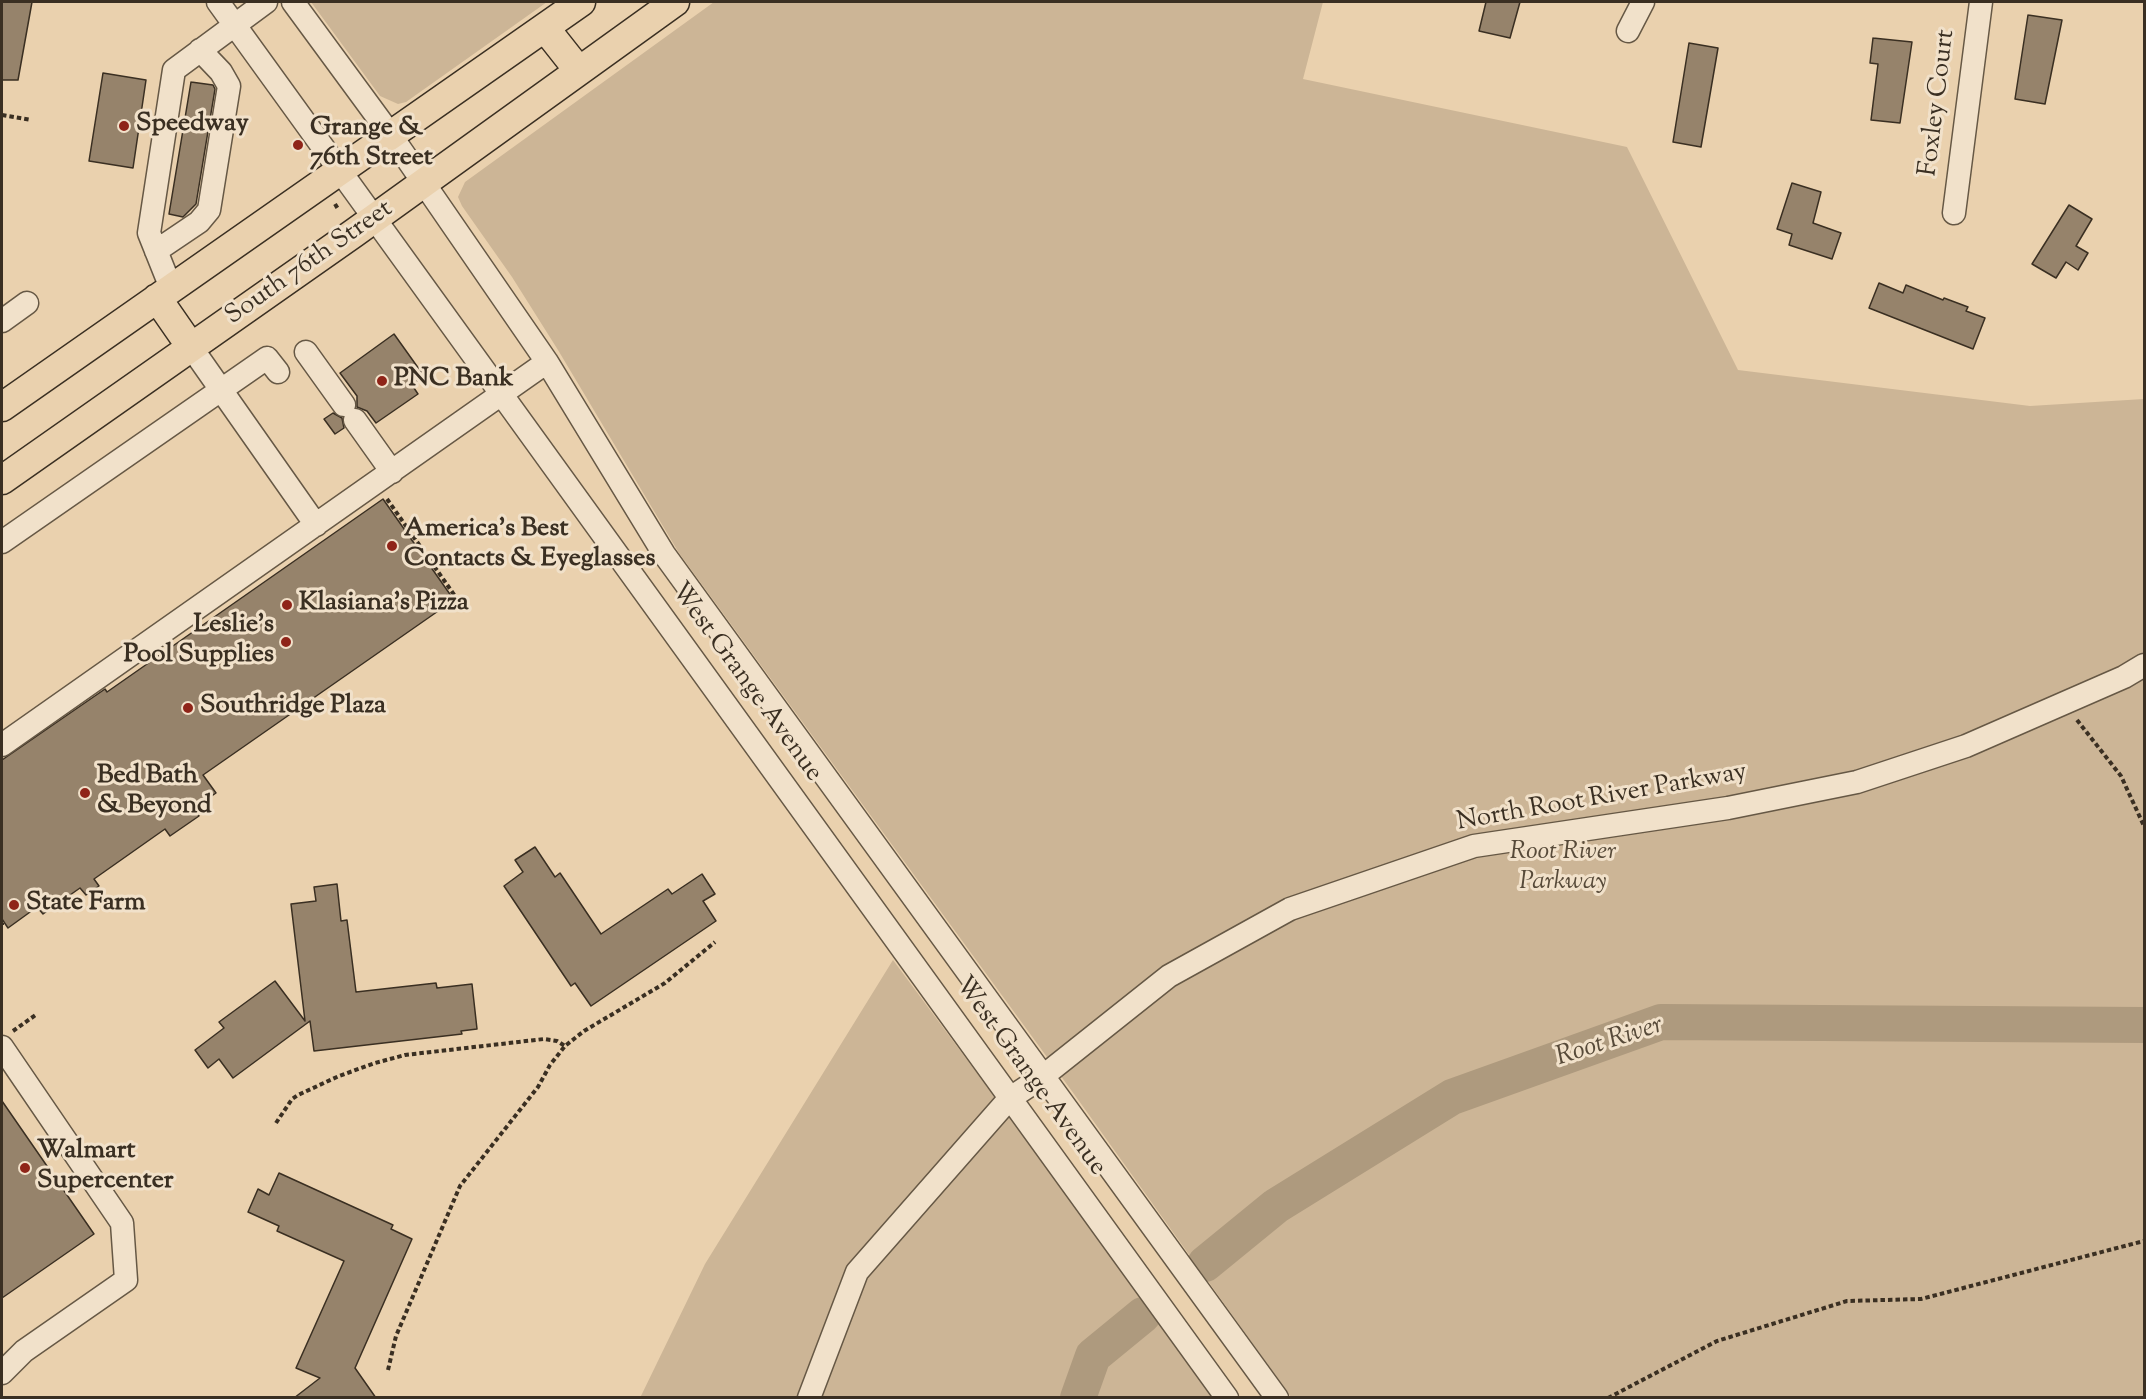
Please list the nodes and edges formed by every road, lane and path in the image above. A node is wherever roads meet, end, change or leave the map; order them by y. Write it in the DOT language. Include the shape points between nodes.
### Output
graph roads {
  1 [pos="218,2"];
  2 [pos="266,2"];
  3 [pos="293,2"];
  4 [pos="581,2"];
  5 [pos="675,2"];
  6 [pos="1642,2"];
  7 [pos="1981,2"];
  8 [pos="235,24"];
  9 [pos="545,28"];
  10 [pos="1628,31"];
  11 [pos="200,51"];
  12 [pos="579,72"];
  13 [pos="2,115"];
  14 [pos="31,120"];
  15 [pos="390,134"];
  16 [pos="340,170"];
  17 [pos="423,184"];
  18 [pos="335,204"];
  19 [pos="338,209"];
  20 [pos="1954,213"];
  21 [pos="374,219"];
  22 [pos="156,250"];
  23 [pos="164,293"];
  24 [pos="27,303"];
  25 [pos="2,321"];
  26 [pos="191,347"];
  27 [pos="306,352"];
  28 [pos="547,362"];
  29 [pos="278,372"];
  30 [pos="221,389"];
  31 [pos="502,395"];
  32 [pos="2,407"];
  33 [pos="392,472"];
  34 [pos="2,480"];
  35 [pos="384,495"];
  36 [pos="316,525"];
  37 [pos="2,542"];
  38 [pos="455,596"];
  39 [pos="2145,665"];
  40 [pos="2062,704"];
  41 [pos="2,745"];
  42 [pos="2145,826"];
  43 [pos="715,942"];
  44 [pos="37,1014"];
  45 [pos="4,1041"];
  46 [pos="565,1046"];
  47 [pos="1042,1077"];
  48 [pos="1010,1099"];
  49 [pos="276,1123"];
  50 [pos="2145,1241"];
  51 [pos="1192,1284"];
  52 [pos="1161,1306"];
  53 [pos="388,1370"];
  54 [pos="2,1373"];
  55 [pos="809,1398"];
  56 [pos="1227,1398"];
  57 [pos="1277,1398"];
  58 [pos="1608,1398"];
  1 -- 8 [label="street, West Grange Avenue"];
  2 -- 8 [label="street"];
  3 -- 15 [label="street, West Grange Avenue"];
  4 -- 9 [label="main road"];
  5 -- 12 [label="main road, South 76th Street"];
  6 -- 10 [label="street"];
  7 -- 20 [label="street, Foxley Court"];
  8 -- 11 [label="street"];
  8 -- 16 [label="street, West Grange Avenue"];
  9 -- 12 [label="main road"];
  9 -- 15 [label="main road"];
  11 -- 22 [label="street" via="174,70 149,233"];
  11 -- 22 [label="street" via="229,86 209,210 199,222"];
  12 -- 17 [label="main road, South 76th Street"];
  13 -- 14 [label="path"];
  15 -- 16 [label="main road"];
  15 -- 17 [label="street, West Grange Avenue"];
  16 -- 21 [label="street, West Grange Avenue"];
  16 -- 23 [label="main road"];
  17 -- 21 [label="main road, South 76th Street"];
  17 -- 28 [label="street, West Grange Avenue"];
  18 -- 19 [label="path"];
  21 -- 26 [label="main road, South 76th Street"];
  21 -- 31 [label="street, West Grange Avenue"];
  22 -- 23 [label="street"];
  23 -- 26 [label="main road"];
  23 -- 32 [label="main road"];
  24 -- 25 [label="street"];
  26 -- 30 [label="street"];
  26 -- 34 [label="main road, South 76th Street"];
  27 -- 33 [label="street"];
  28 -- 31 [label="street"];
  28 -- 47 [label="street, West Grange Avenue" via="664,554"];
  29 -- 30 [label="street" via="267,358"];
  30 -- 36 [label="street"];
  30 -- 37 [label="street"];
  31 -- 33 [label="street"];
  31 -- 48 [label="street, West Grange Avenue"];
  33 -- 36 [label="street"];
  35 -- 38 [label="path"];
  36 -- 41 [label="street"];
  39 -- 40 [label="street, North Root River Parkway"];
  40 -- 42 [label="path" via="2121,776"];
  40 -- 47 [label="street, North Root River Parkway" via="1966,746 1857,782 1728,808 1474,846 1290,909 1169,976"];
  43 -- 46 [label="path" via="665,983 594,1024"];
  44 -- 45 [label="path"];
  45 -- 54 [label="street" via="122,1223 126,1280 24,1352"];
  46 -- 49 [label="path" via="544,1039 405,1055 339,1076 298,1095"];
  46 -- 53 [label="path" via="460,1186 396,1336"];
  47 -- 48 [label="street, North Root River Parkway"];
  47 -- 51 [label="street, West Grange Avenue"];
  48 -- 52 [label="street, West Grange Avenue"];
  48 -- 55 [label="street, North Root River Parkway" via="857,1272"];
  50 -- 58 [label="path" via="1921,1299 1847,1301 1717,1341"];
  51 -- 52 [label="street"];
  51 -- 57 [label="street, West Grange Avenue"];
  52 -- 56 [label="street, West Grange Avenue"];
}
